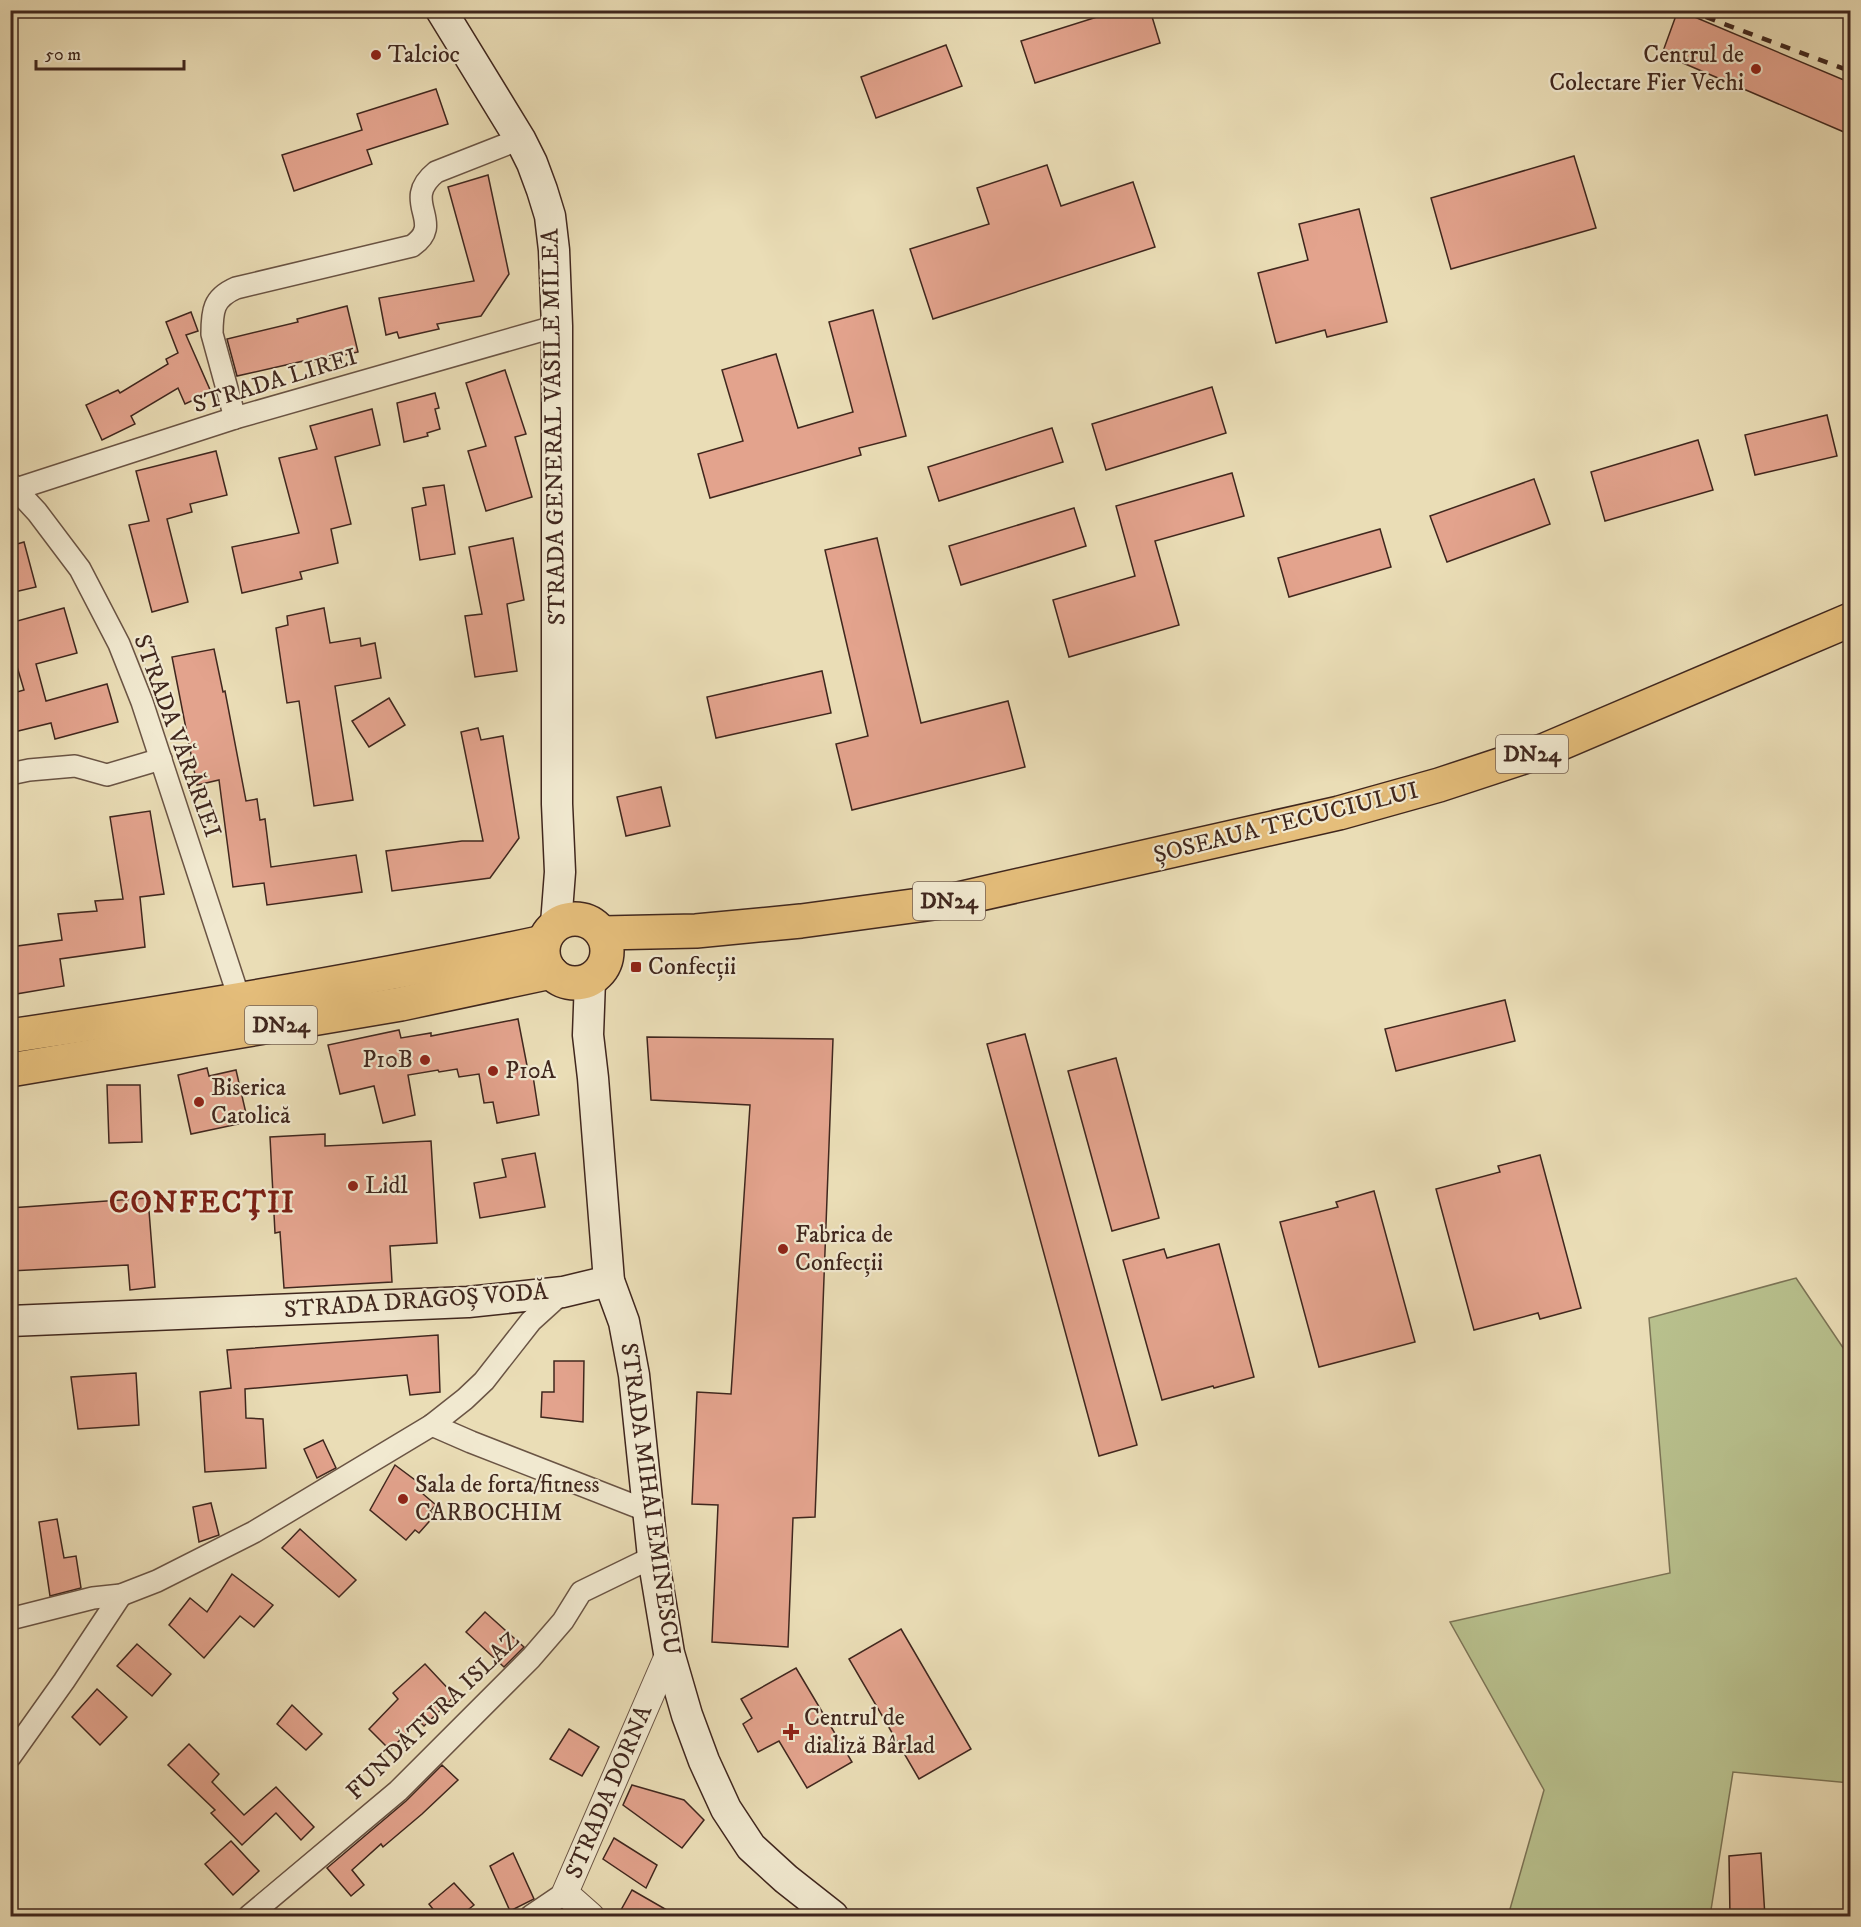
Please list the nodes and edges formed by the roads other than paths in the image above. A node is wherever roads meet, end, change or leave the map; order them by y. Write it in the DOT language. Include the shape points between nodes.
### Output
graph roads {
  1 [pos="441,10"];
  2 [pos="520,139"];
  3 [pos="557,326"];
  4 [pos="235,418"];
  5 [pos="12,488"];
  6 [pos="1851,620"];
  7 [pos="161,759"];
  8 [pos="10,774"];
  9 [pos="575,951"];
  10 [pos="244,1015"];
  11 [pos="10,1036"];
  12 [pos="10,1070"];
  13 [pos="609,1281"];
  14 [pos="562,1292"];
  15 [pos="10,1321"];
  16 [pos="432,1425"];
  17 [pos="648,1511"];
  18 [pos="653,1557"];
  19 [pos="121,1595"];
  20 [pos="10,1619"];
  21 [pos="669,1653"];
  22 [pos="10,1756"];
  23 [pos="565,1893"];
  24 [pos="249,1917"];
  25 [pos="531,1917"];
  26 [pos="591,1917"];
  27 [pos="833,1917"];
  1 -- 2 [label="main road, STRADA GENERAL VASILE MILEA"];
  2 -- 3 [label="main road, STRADA GENERAL VASILE MILEA" via="550,216"];
  2 -- 4 [label="street" via="436,172 427,180 421,190 426,231 412,246 224,293 215,305 212,334"];
  3 -- 4 [label="street, STRADA LIREI"];
  3 -- 9 [label="main road, STRADA GENERAL VASILE MILEA" via="557,804 560,872"];
  4 -- 5 [label="street, STRADA LIREI"];
  5 -- 7 [label="street, STRADA VĂRĂRIEI" via="62,544 95,595 123,654"];
  6 -- 9 [label="main road, ȘOSEAUA TECUCIULUI / DN24" via="1545,750 1339,813 949,902 696,932"];
  7 -- 8 [label="street" via="107,775 75,766"];
  7 -- 10 [label="street, STRADA VĂRĂRIEI"];
  9 -- 10 [label="main road, DN24" via="456,961"];
  9 -- 13 [label="main road" via="593,1078"];
  10 -- 11 [label="main road, DN24"];
  10 -- 12 [label="main road, DN24"];
  13 -- 14 [label="main road, STRADA DRAGOȘ VODĂ"];
  13 -- 17 [label="main road, STRADA MIHAI EMINESCU" via="624,1322 634,1374"];
  14 -- 15 [label="main road, STRADA DRAGOȘ VODĂ" via="468,1302"];
  14 -- 16 [label="street" via="531,1321 484,1381"];
  16 -- 17 [label="street"];
  16 -- 19 [label="street" via="254,1532"];
  17 -- 18 [label="main road, STRADA MIHAI EMINESCU"];
  18 -- 21 [label="main road, STRADA MIHAI EMINESCU"];
  18 -- 24 [label="street, FUNDĂTURA ISLAZ" via="581,1592 531,1658 398,1791"];
  19 -- 20 [label="street"];
  19 -- 22 [label="street"];
  21 -- 23 [label="street, STRADA DORNA"];
  21 -- 27 [label="main road, STRADA MIHAI EMINESCU" via="687,1715 726,1809 751,1847"];
  23 -- 25 [label="street, STRADA DORNA"];
  23 -- 26 [label="street"];
}
